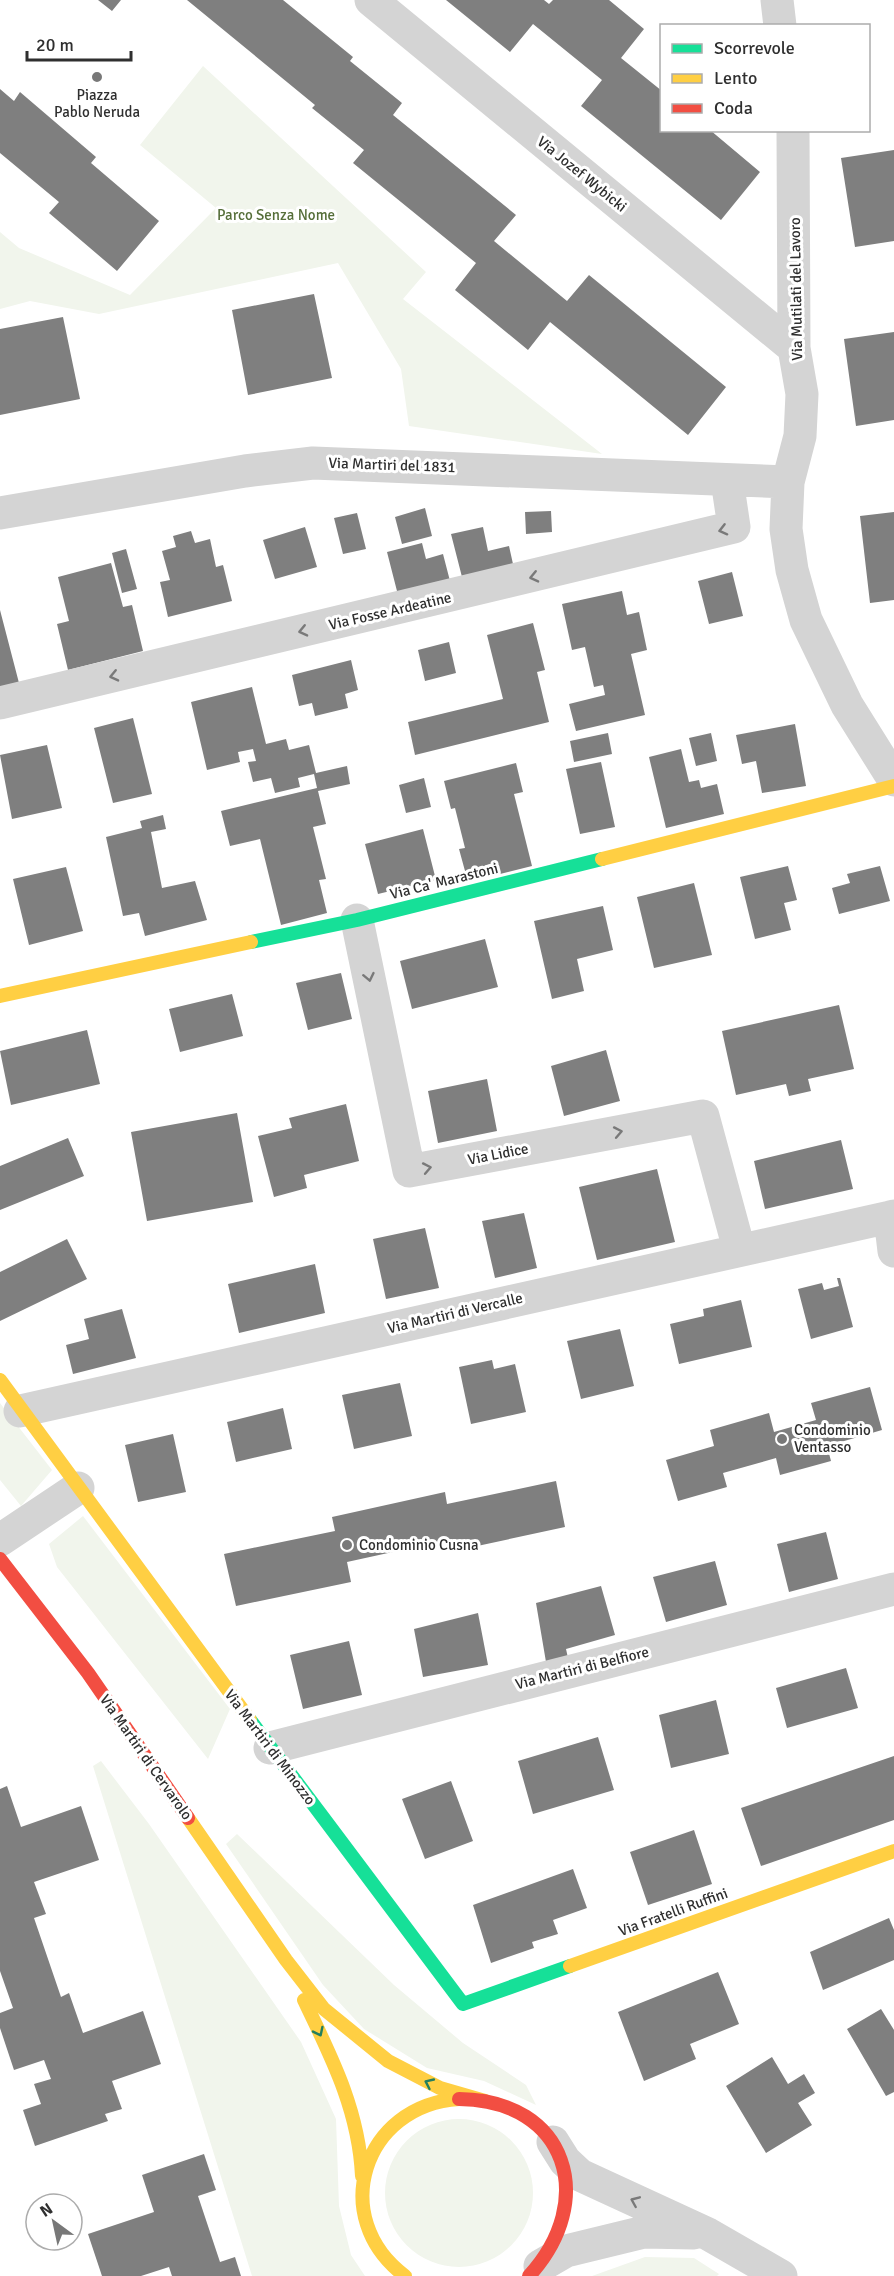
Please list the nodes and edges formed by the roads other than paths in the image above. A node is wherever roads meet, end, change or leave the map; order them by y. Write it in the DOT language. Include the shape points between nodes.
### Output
graph roads {
  1 [pos="371,0"];
  2 [pos="777,0"];
  3 [pos="780,24"];
  4 [pos="793,132"];
  5 [pos="794,348"];
  6 [pos="727,480"];
  7 [pos="788,482"];
  8 [pos="0,513"];
  9 [pos="0,703"];
  10 [pos="894,780"];
  11 [pos="894,786"];
  12 [pos="357,920"];
  13 [pos="0,996"];
  14 [pos="892,1216"];
  15 [pos="739,1249"];
  16 [pos="894,1251"];
  17 [pos="0,1380"];
  18 [pos="20,1410"];
  19 [pos="78,1488"];
  20 [pos="0,1540"];
  21 [pos="0,1559"];
  22 [pos="894,1589"];
  23 [pos="270,1748"];
  24 [pos="894,1851"];
  25 [pos="286,1960"];
  26 [pos="463,2004"];
  27 [pos="485,2101"];
  28 [pos="550,2138"];
  29 [pos="362,2186"];
  30 [pos="708,2234"];
  31 [pos="535,2271"];
  32 [pos="399,2274"];
  33 [pos="781,2276"];
  1 -- 5 [label="street, Via Jozef Wybicki"];
  2 -- 3 [label="street"];
  4 -- 5 [label="street, Via Mutilati del Lavoro"];
  5 -- 7 [label="street, Via Mutilati del Lavoro" via="802,394 800,436"];
  6 -- 7 [label="street, Via Martiri del 1831"];
  6 -- 8 [label="street, Via Martiri del 1831" via="313,463"];
  6 -- 9 [label="street, Via Fosse Ardeatine, one-way" via="734,527"];
  7 -- 10 [label="street, Via Mutilati del Lavoro" via="786,529 806,620 847,705"];
  11 -- 12 [label="street, Via Ca' Marastoni"];
  12 -- 13 [label="street, Via Ca' Marastoni"];
  12 -- 15 [label="street, Via Lidice, one-way" via="409,1171 703,1116"];
  14 -- 15 [label="street, Via Martiri di Vercalle"];
  14 -- 16 [label="street"];
  15 -- 18 [label="street, Via Martiri di Vercalle"];
  17 -- 18 [label="street, Via Martiri di Minozzo"];
  18 -- 19 [label="street, Via Martiri di Minozzo"];
  19 -- 20 [label="street"];
  19 -- 23 [label="street, Via Martiri di Minozzo"];
  21 -- 25 [label="street, Via Martiri di Cervarolo" via="88,1673"];
  22 -- 23 [label="street, Via Martiri di Belfiore"];
  23 -- 26 [label="street, Via Martiri di Minozzo"];
  24 -- 26 [label="street, Via Fratelli Ruffini"];
  27 -- 25 [label="street, Via Martiri di Cervarolo, one-way" via="440,2088 388,2061 324,2009"];
  25 -- 29 [label="street, Via Martiri di Cervarolo, one-way" via="347,2088 362,2151"];
  27 -- 28 [label="street, Via Martiri di Cervarolo" via="526,2118"];
  27 -- 29 [label="street, Via Martiri di Cervarolo" via="447,2098 412,2110 378,2142"];
  30 -- 28 [label="street, Via Martiri di Cervarolo, one-way" via="580,2175"];
  28 -- 31 [label="street, Via Martiri di Cervarolo" via="561,2158 568,2195 560,2232"];
  29 -- 32 [label="street, Via Martiri di Cervarolo" via="362,2209 368,2231 379,2252"];
  30 -- 31 [label="street, Via Martiri di Cervarolo" via="644,2232 566,2252"];
  30 -- 33 [label="street, Via Martiri di Cervarolo"];
}
